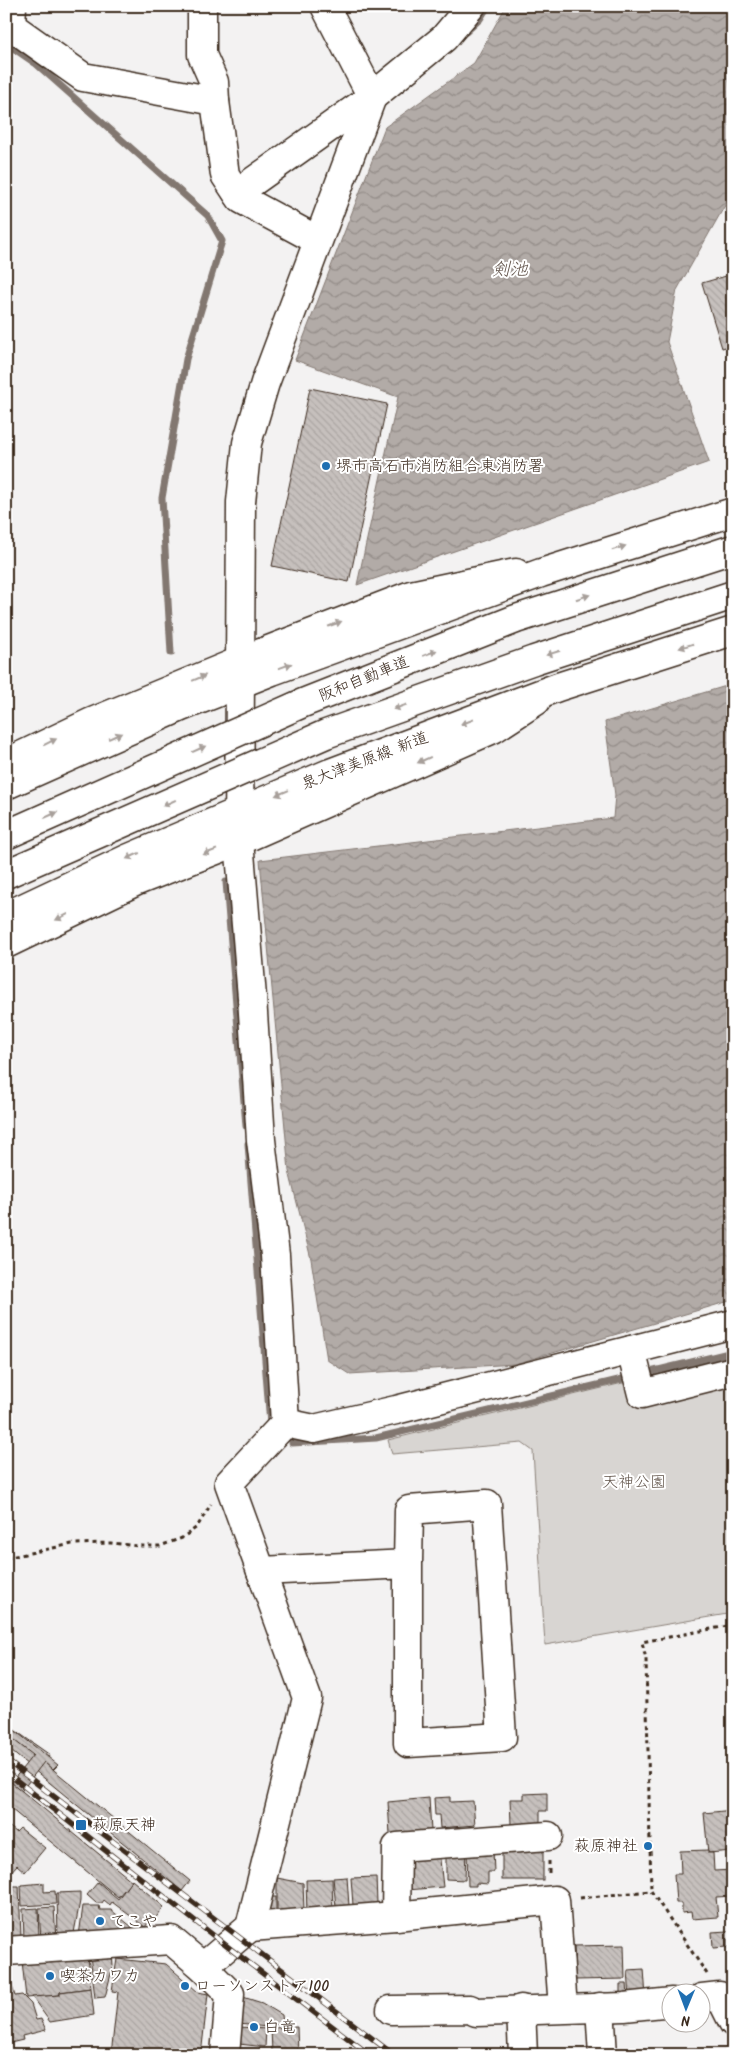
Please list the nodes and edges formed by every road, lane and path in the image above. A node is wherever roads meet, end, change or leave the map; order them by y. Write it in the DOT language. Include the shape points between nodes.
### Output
graph roads {
  1 [pos="12,6"];
  2 [pos="202,6"];
  3 [pos="324,6"];
  4 [pos="471,6"];
  5 [pos="372,97"];
  6 [pos="215,102"];
  7 [pos="237,193"];
  8 [pos="317,240"];
  9 [pos="733,512"];
  10 [pos="733,549"];
  11 [pos="733,595"];
  12 [pos="733,631"];
  13 [pos="240,672"];
  14 [pos="558,687"];
  15 [pos="6,763"];
  16 [pos="6,785"];
  17 [pos="240,810"];
  18 [pos="6,835"];
  19 [pos="239,841"];
  20 [pos="6,874"];
  21 [pos="6,916"];
  22 [pos="6,944"];
  23 [pos="733,1324"];
  24 [pos="631,1350"];
  25 [pos="733,1371"];
  26 [pos="285,1423"];
  27 [pos="229,1483"];
  28 [pos="6,1558"];
  29 [pos="408,1564"];
  30 [pos="261,1571"];
  31 [pos="733,1625"];
  32 [pos="548,1836"];
  33 [pos="652,1891"];
  34 [pos="552,1900"];
  35 [pos="396,1916"];
  36 [pos="250,1927"];
  37 [pos="6,1951"];
  38 [pos="203,1967"];
  39 [pos="704,1984"];
  40 [pos="712,1998"];
  41 [pos="662,2003"];
  42 [pos="600,2007"];
  43 [pos="563,2008"];
  44 [pos="521,2009"];
  45 [pos="391,2010"];
  46 [pos="733,2022"];
  47 [pos="225,2055"];
  48 [pos="523,2055"];
  49 [pos="603,2055"];
  1 -- 6 [label="main road" via="11,26 84,77"];
  2 -- 6 [label="main road" via="202,55 214,82"];
  3 -- 5 [label="main road"];
  4 -- 5 [label="main road" via="444,38"];
  5 -- 7 [label="main road"];
  5 -- 8 [label="main road"];
  6 -- 7 [label="main road" via="225,176"];
  7 -- 8 [label="main road" via="241,199"];
  8 -- 13 [label="main road" via="265,383 247,443 241,502"];
  13 -- 9 [label="main road, one-way"];
  18 -- 10 [label="main road, 阪和自動車道, one-way, bridge" via="303,703 516,618"];
  11 -- 20 [label="main road, one-way, bridge" via="534,660 326,734"];
  12 -- 14 [label="main road, 泉大津美原線 新道, one-way"];
  15 -- 13 [label="main road, one-way" via="92,722"];
  16 -- 13 [label="main road, one-way" via="181,707"];
  13 -- 17 [label="main road"];
  14 -- 17 [label="main road, 泉大津美原線 新道, one-way"];
  14 -- 19 [label="main road, one-way" via="493,729"];
  17 -- 19 [label="main road"];
  17 -- 21 [label="main road, 泉大津美原線 新道, one-way"];
  19 -- 22 [label="main road, one-way" via="137,881"];
  19 -- 26 [label="main road" via="260,1140 275,1255"];
  23 -- 24 [label="main road"];
  24 -- 25 [label="main road" via="642,1394"];
  24 -- 26 [label="main road" via="314,1429"];
  26 -- 27 [label="main road"];
  27 -- 28 [label="path" via="212,1502 197,1527 182,1538 160,1546 111,1542 72,1544"];
  27 -- 30 [label="main road"];
  29 -- 29 [label="main road" via="409,1510 487,1504 502,1737 408,1742"];
  29 -- 30 [label="main road"];
  30 -- 36 [label="main road" via="307,1698"];
  31 -- 33 [label="path" via="642,1642 646,1659"];
  32 -- 34 [label="path"];
  32 -- 35 [label="main road" via="397,1847"];
  33 -- 34 [label="path"];
  33 -- 39 [label="path"];
  34 -- 35 [label="main road"];
  34 -- 43 [label="main road"];
  35 -- 36 [label="main road"];
  36 -- 38 [label="main road"];
  37 -- 38 [label="main road" via="171,1940"];
  38 -- 47 [label="main road" via="230,1994"];
  40 -- 46 [label="main road"];
  41 -- 42 [label="main road"];
  42 -- 43 [label="main road"];
  42 -- 49 [label="main road"];
  43 -- 44 [label="main road"];
  44 -- 45 [label="main road" via="476,2012 470,2009"];
  44 -- 48 [label="main road"];
}
